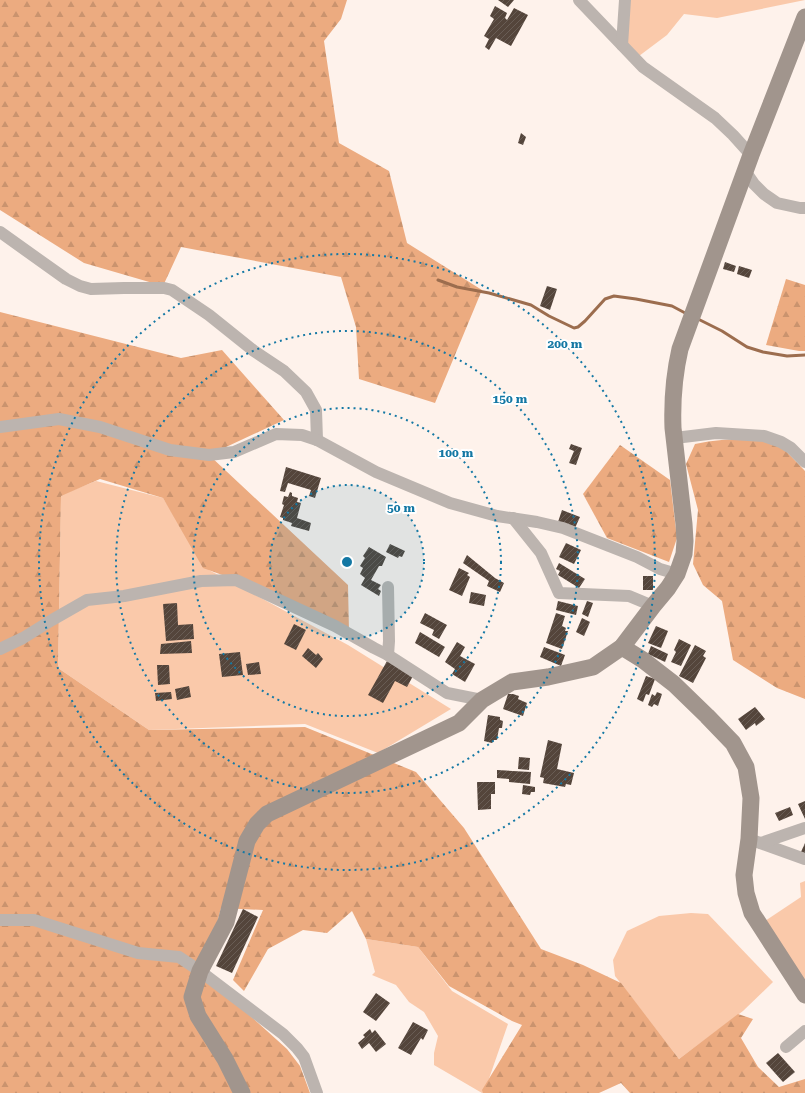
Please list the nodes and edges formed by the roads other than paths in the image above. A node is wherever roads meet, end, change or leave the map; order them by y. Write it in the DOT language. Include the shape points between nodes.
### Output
graph roads {
  1 [pos="579,0"];
  2 [pos="625,0"];
  3 [pos="805,17"];
  4 [pos="622,45"];
  5 [pos="751,155"];
  6 [pos="745,172"];
  7 [pos="805,208"];
  8 [pos="0,232"];
  9 [pos="0,427"];
  10 [pos="675,438"];
  11 [pos="317,440"];
  12 [pos="805,462"];
  13 [pos="514,518"];
  14 [pos="677,574"];
  15 [pos="388,587"];
  16 [pos="653,606"];
  17 [pos="622,647"];
  18 [pos="0,649"];
  19 [pos="388,655"];
  20 [pos="482,700"];
  21 [pos="805,828"];
  22 [pos="755,841"];
  23 [pos="805,859"];
  24 [pos="0,920"];
  25 [pos="200,971"];
  26 [pos="805,996"];
  27 [pos="805,1031"];
  28 [pos="786,1047"];
  29 [pos="242,1093"];
  30 [pos="317,1093"];
  1 -- 4 [label="street"];
  2 -- 4 [label="street"];
  3 -- 5 [label="street"];
  4 -- 5 [label="street" via="643,67 715,118"];
  5 -- 6 [label="street"];
  6 -- 7 [label="street" via="764,194 777,203"];
  6 -- 10 [label="street" via="680,349 674,388"];
  8 -- 11 [label="street" via="66,279 80,286 91,289 172,290 284,371 306,392 316,410"];
  9 -- 11 [label="street" via="59,419 100,428 170,450 209,455 234,452 276,434 302,435"];
  10 -- 12 [label="street" via="716,433 764,436 782,442"];
  10 -- 14 [label="street" via="684,524 684,554"];
  11 -- 13 [label="street" via="376,472 450,503"];
  13 -- 14 [label="street" via="562,528"];
  13 -- 16 [label="street" via="541,553 559,593 629,596"];
  14 -- 16 [label="street"];
  15 -- 19 [label="street"];
  16 -- 17 [label="street"];
  17 -- 20 [label="street" via="593,667 512,682"];
  17 -- 22 [label="street" via="674,684 733,743 746,767"];
  18 -- 19 [label="street" via="88,600 124,596 201,581 236,580 335,626"];
  19 -- 20 [label="street" via="447,693"];
  20 -- 25 [label="street" via="459,723 268,814 257,824 247,841 226,922"];
  21 -- 22 [label="street"];
  22 -- 23 [label="street"];
  22 -- 26 [label="street" via="744,875 752,913"];
  24 -- 25 [label="street" via="34,920 138,953 179,957"];
  25 -- 29 [label="street" via="192,997 198,1016"];
  25 -- 30 [label="street" via="283,1034 297,1048 304,1057"];
  27 -- 28 [label="street"];
}
